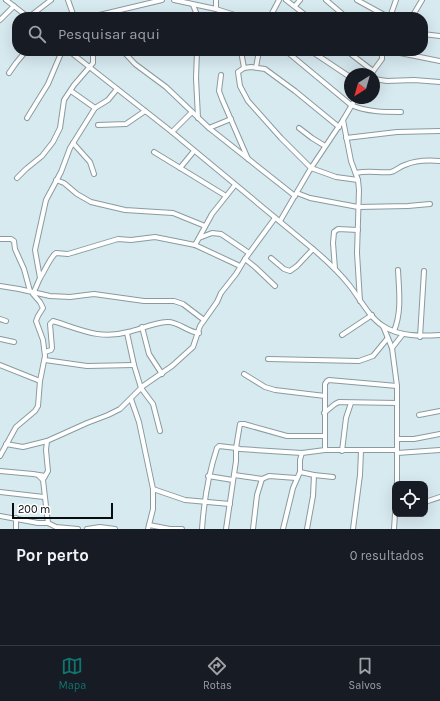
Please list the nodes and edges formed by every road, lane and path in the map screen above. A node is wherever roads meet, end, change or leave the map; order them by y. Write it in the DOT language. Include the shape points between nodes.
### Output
graph roads {
  1 [pos="6,0"];
  2 [pos="51,0"];
  3 [pos="68,0"];
  4 [pos="162,0"];
  5 [pos="174,0"];
  6 [pos="216,0"];
  7 [pos="279,0"];
  8 [pos="286,0"];
  9 [pos="300,0"];
  10 [pos="326,0"];
  11 [pos="357,0"];
  12 [pos="396,0"];
  13 [pos="422,0"];
  14 [pos="192,5"];
  15 [pos="14,6"];
  16 [pos="295,6"];
  17 [pos="216,9"];
  18 [pos="22,12"];
  19 [pos="35,12"];
  20 [pos="72,12"];
  21 [pos="113,12"];
  22 [pos="196,12"];
  23 [pos="225,12"];
  24 [pos="273,12"];
  25 [pos="302,12"];
  26 [pos="340,12"];
  27 [pos="380,12"];
  28 [pos="391,12"];
  29 [pos="415,12"];
  30 [pos="0,20"];
  31 [pos="428,35"];
  32 [pos="440,36"];
  33 [pos="22,56"];
  34 [pos="60,56"];
  35 [pos="76,56"];
  36 [pos="94,56"];
  37 [pos="128,56"];
  38 [pos="197,56"];
  39 [pos="242,56"];
  40 [pos="258,56"];
  41 [pos="292,56"];
  42 [pos="318,56"];
  43 [pos="353,56"];
  44 [pos="385,56"];
  45 [pos="415,56"];
  46 [pos="382,59"];
  47 [pos="440,61"];
  48 [pos="90,67"];
  49 [pos="256,67"];
  50 [pos="244,68"];
  51 [pos="367,68"];
  52 [pos="375,68"];
  53 [pos="9,73"];
  54 [pos="344,73"];
  55 [pos="221,74"];
  56 [pos="380,80"];
  57 [pos="440,82"];
  58 [pos="117,89"];
  59 [pos="71,91"];
  60 [pos="351,105"];
  61 [pos="95,108"];
  62 [pos="145,111"];
  63 [pos="192,112"];
  64 [pos="401,112"];
  65 [pos="28,118"];
  66 [pos="198,118"];
  67 [pos="231,119"];
  68 [pos="343,120"];
  69 [pos="98,125"];
  70 [pos="339,127"];
  71 [pos="209,128"];
  72 [pos="299,128"];
  73 [pos="172,132"];
  74 [pos="440,132"];
  75 [pos="346,138"];
  76 [pos="73,143"];
  77 [pos="326,146"];
  78 [pos="194,151"];
  79 [pos="154,152"];
  80 [pos="248,160"];
  81 [pos="440,161"];
  82 [pos="180,168"];
  83 [pos="311,168"];
  84 [pos="356,173"];
  85 [pos="94,174"];
  86 [pos="17,178"];
  87 [pos="56,180"];
  88 [pos="358,180"];
  89 [pos="235,185"];
  90 [pos="296,195"];
  91 [pos="226,196"];
  92 [pos="430,204"];
  93 [pos="358,207"];
  94 [pos="275,218"];
  95 [pos="280,221"];
  96 [pos="205,226"];
  97 [pos="358,230"];
  98 [pos="0,239"];
  99 [pos="198,239"];
  100 [pos="195,245"];
  101 [pos="313,249"];
  102 [pos="249,253"];
  103 [pos="271,258"];
  104 [pos="245,259"];
  105 [pos="240,266"];
  106 [pos="335,269"];
  107 [pos="398,270"];
  108 [pos="424,271"];
  109 [pos="40,278"];
  110 [pos="0,286"];
  111 [pos="275,286"];
  112 [pos="32,291"];
  113 [pos="360,301"];
  114 [pos="372,315"];
  115 [pos="0,319"];
  116 [pos="204,320"];
  117 [pos="6,321"];
  118 [pos="383,326"];
  119 [pos="142,327"];
  120 [pos="394,331"];
  121 [pos="127,333"];
  122 [pos="199,333"];
  123 [pos="403,334"];
  124 [pos="342,335"];
  125 [pos="440,335"];
  126 [pos="420,337"];
  127 [pos="0,339"];
  128 [pos="388,339"];
  129 [pos="14,342"];
  130 [pos="392,348"];
  131 [pos="45,352"];
  132 [pos="268,359"];
  133 [pos="45,360"];
  134 [pos="0,365"];
  135 [pos="134,365"];
  136 [pos="162,374"];
  137 [pos="244,374"];
  138 [pos="40,381"];
  139 [pos="397,386"];
  140 [pos="141,388"];
  141 [pos="324,396"];
  142 [pos="131,399"];
  143 [pos="351,403"];
  144 [pos="397,403"];
  145 [pos="440,411"];
  146 [pos="324,413"];
  147 [pos="418,415"];
  148 [pos="160,431"];
  149 [pos="440,434"];
  150 [pos="325,436"];
  151 [pos="397,439"];
  152 [pos="47,441"];
  153 [pos="6,444"];
  154 [pos="236,448"];
  155 [pos="325,450"];
  156 [pos="361,450"];
  157 [pos="440,450"];
  158 [pos="342,451"];
  159 [pos="397,452"];
  160 [pos="302,453"];
  161 [pos="0,456"];
  162 [pos="0,471"];
  163 [pos="300,472"];
  164 [pos="314,475"];
  165 [pos="208,476"];
  166 [pos="42,477"];
  167 [pos="234,477"];
  168 [pos="333,477"];
  169 [pos="296,478"];
  170 [pos="262,479"];
  171 [pos="397,481"];
  172 [pos="153,489"];
  173 [pos="0,492"];
  174 [pos="44,497"];
  175 [pos="440,497"];
  176 [pos="428,501"];
  177 [pos="204,502"];
  178 [pos="230,504"];
  179 [pos="0,516"];
  180 [pos="395,517"];
  181 [pos="16,518"];
  182 [pos="50,526"];
  183 [pos="148,527"];
  184 [pos="16,529"];
  185 [pos="78,529"];
  186 [pos="87,529"];
  187 [pos="115,529"];
  188 [pos="170,529"];
  189 [pos="182,529"];
  190 [pos="202,529"];
  191 [pos="226,529"];
  192 [pos="253,529"];
  193 [pos="283,529"];
  194 [pos="307,529"];
  195 [pos="353,529"];
  196 [pos="394,529"];
  1 -- 15 [label="street"];
  2 -- 19 [label="street"];
  3 -- 20 [label="street"];
  4 -- 21 [label="street"];
  5 -- 14 [label="street"];
  6 -- 17 [label="street"];
  7 -- 24 [label="street"];
  8 -- 16 [label="street"];
  9 -- 16 [label="street"];
  10 -- 26 [label="street"];
  11 -- 27 [label="street"];
  12 -- 28 [label="street"];
  13 -- 29 [label="street"];
  14 -- 17 [label="street"];
  14 -- 22 [label="street"];
  15 -- 18 [label="street"];
  15 -- 30 [label="street"];
  16 -- 25 [label="street"];
  17 -- 23 [label="street"];
  31 -- 32 [label="street"];
  33 -- 53 [label="street"];
  34 -- 65 [label="street" via="48,84"];
  35 -- 48 [label="street"];
  36 -- 48 [label="street"];
  37 -- 63 [label="street"];
  38 -- 66 [label="street"];
  39 -- 50 [label="street"];
  40 -- 49 [label="street"];
  41 -- 60 [label="street"];
  42 -- 54 [label="street"];
  43 -- 51 [label="street"];
  44 -- 46 [label="street"];
  45 -- 47 [label="street"];
  46 -- 52 [label="street"];
  48 -- 58 [label="street"];
  48 -- 59 [label="street"];
  49 -- 50 [label="street"];
  49 -- 70 [label="street" via="272,74"];
  50 -- 83 [label="street" via="238,72 238,78 248,100"];
  55 -- 67 [label="street" via="219,91"];
  56 -- 57 [label="street"];
  58 -- 61 [label="street" via="108,100"];
  58 -- 62 [label="street"];
  59 -- 61 [label="street"];
  59 -- 86 [label="street" via="64,100 60,128 53,142 42,156"];
  60 -- 64 [label="street" via="378,112"];
  60 -- 68 [label="street"];
  61 -- 76 [label="street"];
  62 -- 69 [label="street" via="126,124"];
  62 -- 73 [label="street"];
  63 -- 66 [label="street"];
  63 -- 73 [label="street"];
  66 -- 71 [label="street"];
  67 -- 71 [label="street"];
  67 -- 80 [label="street"];
  68 -- 70 [label="street"];
  68 -- 75 [label="street"];
  70 -- 77 [label="street"];
  71 -- 80 [label="street"];
  72 -- 77 [label="street"];
  73 -- 78 [label="street"];
  74 -- 75 [label="street" via="397,132"];
  75 -- 84 [label="street"];
  76 -- 85 [label="street" via="90,162"];
  76 -- 87 [label="street"];
  77 -- 83 [label="street"];
  78 -- 82 [label="street"];
  78 -- 89 [label="street"];
  79 -- 82 [label="street"];
  80 -- 90 [label="street"];
  81 -- 84 [label="street" via="417,162 391,172"];
  82 -- 91 [label="street"];
  83 -- 88 [label="street" via="336,177"];
  83 -- 90 [label="street"];
  84 -- 88 [label="street"];
  87 -- 96 [label="street" via="91,202 125,210 173,213"];
  87 -- 109 [label="street" via="46,200 36,241 35,254"];
  88 -- 93 [label="street"];
  89 -- 91 [label="street"];
  89 -- 94 [label="street"];
  90 -- 93 [label="street"];
  90 -- 95 [label="street"];
  91 -- 96 [label="street"];
  92 -- 93 [label="street"];
  93 -- 97 [label="street"];
  94 -- 95 [label="street"];
  94 -- 102 [label="street"];
  95 -- 101 [label="street"];
  96 -- 99 [label="street"];
  97 -- 106 [label="street" via="338,229 334,232"];
  97 -- 113 [label="street"];
  98 -- 112 [label="street" via="14,241"];
  99 -- 100 [label="street"];
  99 -- 102 [label="street" via="210,233 221,234"];
  100 -- 105 [label="street"];
  100 -- 109 [label="street" via="155,237 115,239 68,254 56,253 51,257"];
  101 -- 103 [label="street" via="290,271"];
  101 -- 106 [label="street"];
  102 -- 104 [label="street"];
  104 -- 105 [label="street"];
  104 -- 111 [label="street"];
  105 -- 116 [label="street"];
  106 -- 113 [label="street"];
  107 -- 120 [label="street" via="398,320"];
  108 -- 126 [label="street"];
  109 -- 112 [label="street"];
  110 -- 112 [label="street"];
  112 -- 116 [label="street" via="50,296 94,294 144,301 174,301 183,304"];
  112 -- 131 [label="street" via="43,308 36,321"];
  113 -- 114 [label="street"];
  114 -- 118 [label="street"];
  114 -- 124 [label="street"];
  115 -- 117 [label="street"];
  116 -- 122 [label="street"];
  118 -- 120 [label="street"];
  118 -- 128 [label="street"];
  119 -- 121 [label="street"];
  119 -- 122 [label="street" via="173,322"];
  119 -- 136 [label="street" via="149,354"];
  120 -- 123 [label="street"];
  121 -- 131 [label="street" via="97,335 53,321 50,324 52,350"];
  121 -- 135 [label="street"];
  122 -- 136 [label="street" via="189,351"];
  123 -- 126 [label="street"];
  123 -- 130 [label="street"];
  125 -- 126 [label="street"];
  127 -- 129 [label="street"];
  128 -- 130 [label="street"];
  128 -- 132 [label="street" via="373,356 359,361"];
  130 -- 139 [label="street"];
  131 -- 133 [label="street"];
  133 -- 135 [label="street" via="87,366"];
  133 -- 138 [label="street"];
  134 -- 138 [label="street"];
  135 -- 140 [label="street"];
  136 -- 140 [label="street"];
  137 -- 141 [label="street" via="275,390"];
  138 -- 153 [label="street" via="36,411 18,424"];
  139 -- 141 [label="street" via="329,380 325,384"];
  139 -- 144 [label="street"];
  140 -- 142 [label="street"];
  140 -- 148 [label="street" via="153,404"];
  141 -- 146 [label="street"];
  142 -- 152 [label="street" via="115,412"];
  142 -- 172 [label="street" via="139,422"];
  143 -- 144 [label="street"];
  143 -- 146 [label="street" via="336,404"];
  143 -- 158 [label="street" via="346,418"];
  144 -- 151 [label="street"];
  145 -- 147 [label="street"];
  146 -- 150 [label="street"];
  149 -- 151 [label="street"];
  150 -- 154 [label="street" via="287,436 241,423"];
  150 -- 155 [label="street"];
  151 -- 159 [label="street"];
  152 -- 153 [label="street" via="23,446"];
  152 -- 166 [label="street" via="48,471"];
  153 -- 161 [label="street"];
  154 -- 160 [label="street"];
  154 -- 165 [label="street" via="217,448"];
  154 -- 167 [label="street"];
  155 -- 158 [label="street"];
  155 -- 160 [label="street"];
  156 -- 158 [label="street"];
  156 -- 159 [label="street"];
  156 -- 195 [label="street"];
  157 -- 159 [label="street"];
  159 -- 171 [label="street"];
  160 -- 163 [label="street"];
  162 -- 166 [label="street"];
  163 -- 164 [label="street"];
  163 -- 169 [label="street"];
  164 -- 168 [label="street"];
  164 -- 194 [label="street"];
  165 -- 167 [label="street"];
  165 -- 177 [label="street"];
  166 -- 174 [label="street"];
  167 -- 170 [label="street"];
  167 -- 178 [label="street"];
  169 -- 170 [label="street" via="269,476"];
  169 -- 193 [label="street"];
  170 -- 192 [label="street" via="257,495"];
  172 -- 177 [label="street" via="185,500"];
  172 -- 183 [label="street" via="153,509"];
  173 -- 174 [label="street"];
  174 -- 182 [label="street"];
  175 -- 176 [label="street"];
  177 -- 178 [label="street"];
  177 -- 190 [label="street"];
  178 -- 191 [label="street"];
  179 -- 181 [label="street"];
  180 -- 196 [label="street"];
  181 -- 182 [label="street"];
  181 -- 184 [label="street"];
  182 -- 185 [label="street"];
  183 -- 188 [label="street"];
  186 -- 187 [label="street"];
  188 -- 189 [label="street"];
}
